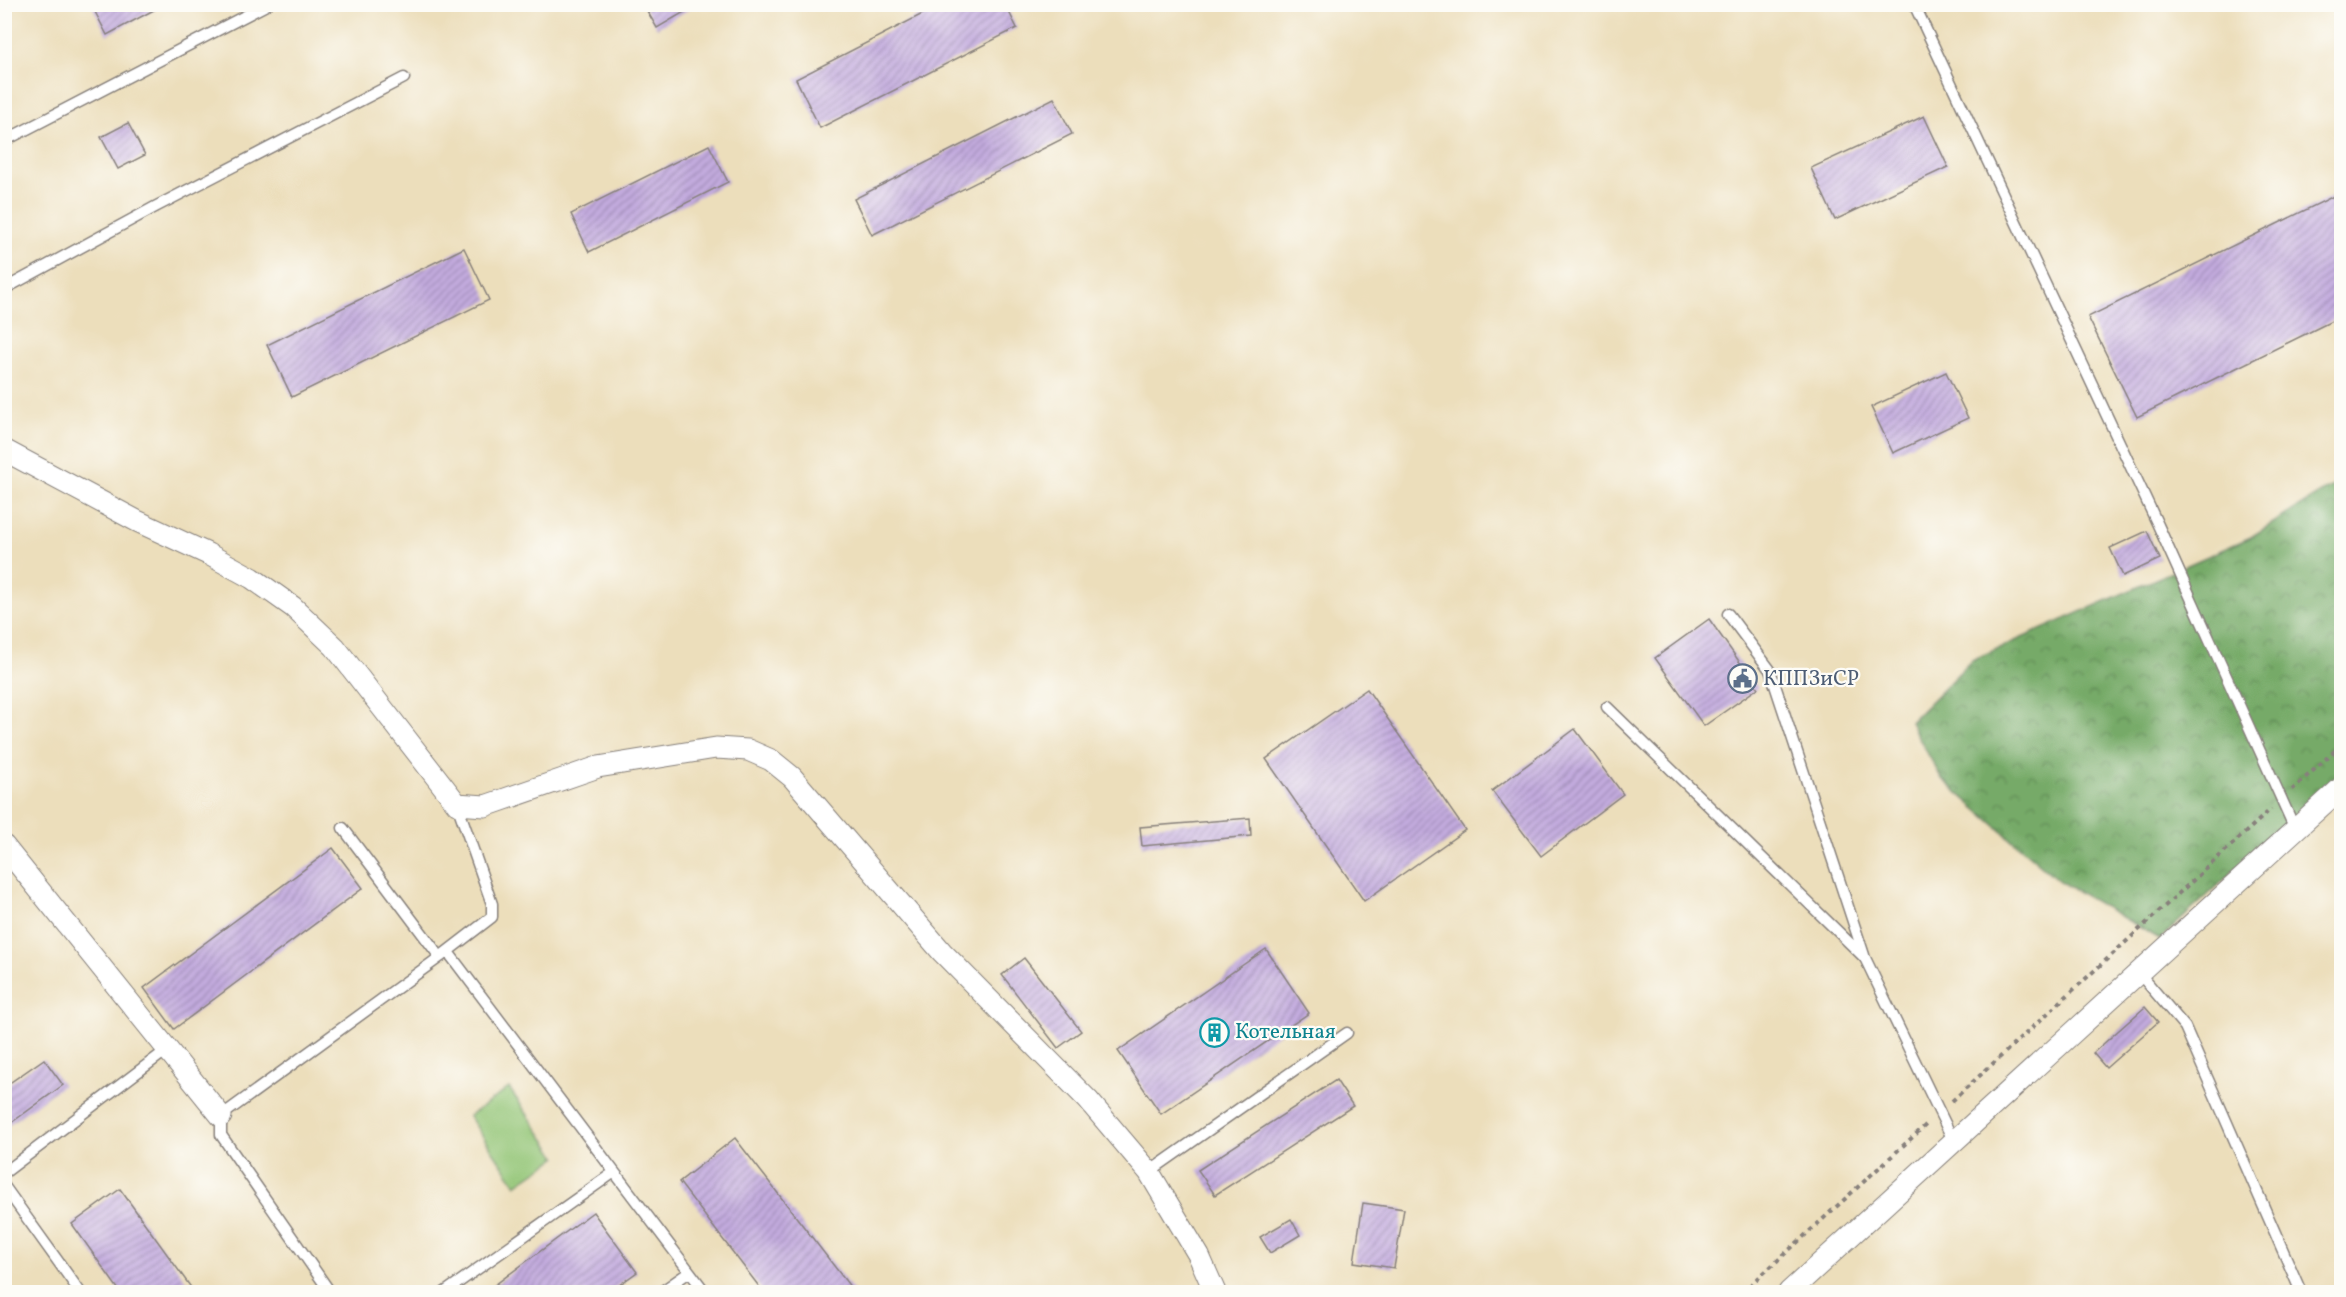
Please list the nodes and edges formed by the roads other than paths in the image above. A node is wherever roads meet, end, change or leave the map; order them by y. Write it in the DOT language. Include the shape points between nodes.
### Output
graph roads {
  1 [pos="268,4"];
  2 [pos="1914,4"];
  3 [pos="404,78"];
  4 [pos="4,141"];
  5 [pos="4,289"];
  6 [pos="4,450"];
  7 [pos="1728,614"];
  8 [pos="1607,707"];
  9 [pos="2342,787"];
  10 [pos="457,804"];
  11 [pos="343,828"];
  12 [pos="2295,829"];
  13 [pos="4,846"];
  14 [pos="444,955"];
  15 [pos="1865,958"];
  16 [pos="2139,972"];
  17 [pos="1347,1033"];
  18 [pos="168,1049"];
  19 [pos="221,1116"];
  20 [pos="1954,1142"];
  21 [pos="1149,1172"];
  22 [pos="4,1173"];
  23 [pos="613,1173"];
  24 [pos="4,1186"];
  25 [pos="688,1273"];
  26 [pos="80,1293"];
  27 [pos="330,1293"];
  28 [pos="445,1293"];
  29 [pos="661,1293"];
  30 [pos="705,1293"];
  31 [pos="1215,1293"];
  32 [pos="1789,1293"];
  33 [pos="2301,1293"];
  1 -- 4 [label="lane"];
  2 -- 12 [label="lane" via="2158,525"];
  3 -- 5 [label="lane"];
  6 -- 10 [label="street" via="137,522 208,554 293,607 335,647"];
  7 -- 15 [label="lane" via="1770,670"];
  8 -- 15 [label="lane"];
  9 -- 12 [label="street"];
  10 -- 14 [label="lane" via="492,904 492,917"];
  10 -- 21 [label="street" via="485,807 598,767 716,748 748,750 771,760 792,777 942,952 1088,1100"];
  11 -- 14 [label="lane"];
  12 -- 16 [label="street"];
  13 -- 18 [label="street"];
  14 -- 19 [label="lane"];
  14 -- 23 [label="lane"];
  15 -- 20 [label="lane"];
  16 -- 20 [label="street"];
  16 -- 33 [label="lane" via="2185,1027"];
  17 -- 21 [label="lane"];
  18 -- 19 [label="street"];
  18 -- 22 [label="lane"];
  19 -- 27 [label="lane" via="221,1135"];
  20 -- 32 [label="street"];
  21 -- 31 [label="street" via="1199,1256"];
  23 -- 25 [label="lane"];
  23 -- 28 [label="lane"];
  24 -- 26 [label="lane"];
  25 -- 29 [label="lane"];
  25 -- 30 [label="lane"];
}
